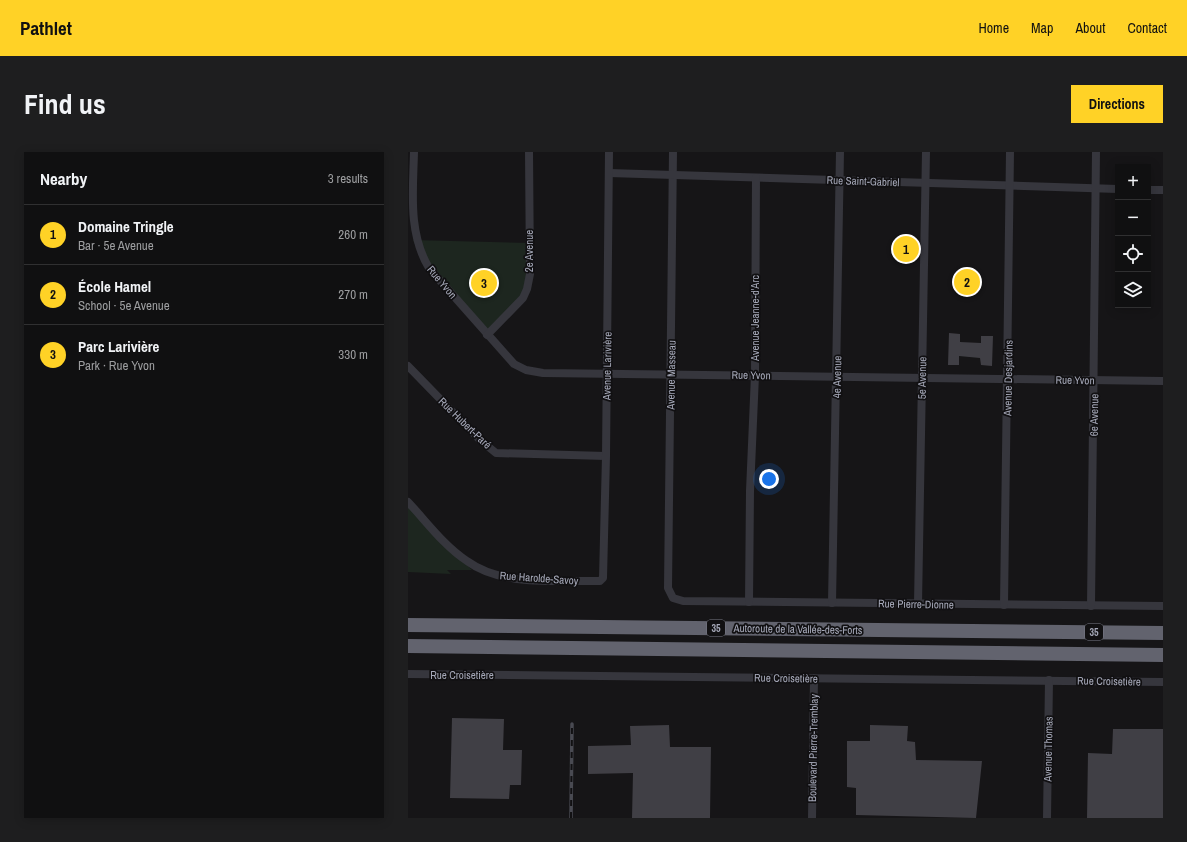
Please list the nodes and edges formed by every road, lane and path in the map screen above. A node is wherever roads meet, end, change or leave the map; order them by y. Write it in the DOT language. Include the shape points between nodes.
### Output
graph roads {
  1 [pos="414,152"];
  2 [pos="529,152"];
  3 [pos="609,152"];
  4 [pos="673,152"];
  5 [pos="840,152"];
  6 [pos="926,152"];
  7 [pos="1010,152"];
  8 [pos="1096,152"];
  9 [pos="609,173"];
  10 [pos="673,175"];
  11 [pos="756,178"];
  12 [pos="840,180"];
  13 [pos="925,183"];
  14 [pos="1010,186"];
  15 [pos="1096,188"];
  16 [pos="1115,189"];
  17 [pos="1151,190"];
  18 [pos="1163,190"];
  19 [pos="411,227"];
  20 [pos="487,335"];
  21 [pos="408,366"];
  22 [pos="607,372"];
  23 [pos="671,374"];
  24 [pos="755,375"];
  25 [pos="837,376"];
  26 [pos="922,378"];
  27 [pos="1008,379"];
  28 [pos="1094,380"];
  29 [pos="1163,380"];
  30 [pos="606,456"];
  31 [pos="408,502"];
  32 [pos="602,579"];
  33 [pos="671,597"];
  34 [pos="749,602"];
  35 [pos="832,603"];
  36 [pos="918,604"];
  37 [pos="1004,605"];
  38 [pos="1091,606"];
  39 [pos="1163,606"];
  40 [pos="408,625"];
  41 [pos="1163,633"];
  42 [pos="408,646"];
  43 [pos="1163,655"];
  44 [pos="408,674"];
  45 [pos="814,678"];
  46 [pos="1049,680"];
  47 [pos="1163,682"];
  48 [pos="812,818"];
  49 [pos="1047,818"];
  1 -- 19 [label="street, Rue Yvon"];
  2 -- 20 [label="street, 2e Avenue" via="530,274 527,290 523,298"];
  3 -- 9 [label="street, Avenue Larivière"];
  4 -- 10 [label="street, Avenue Masseau"];
  5 -- 12 [label="street, 4e Avenue"];
  6 -- 13 [label="street, 5e Avenue"];
  7 -- 14 [label="street, Avenue Desjardins"];
  8 -- 15 [label="street, 6e Avenue"];
  9 -- 10 [label="street, Rue Saint-Gabriel"];
  9 -- 22 [label="street, Avenue Larivière"];
  10 -- 11 [label="street, Rue Saint-Gabriel"];
  10 -- 23 [label="street, Avenue Masseau"];
  11 -- 12 [label="street, Rue Saint-Gabriel"];
  11 -- 24 [label="street, Avenue Jeanne-d'Arc"];
  12 -- 13 [label="street, Rue Saint-Gabriel"];
  12 -- 25 [label="street, 4e Avenue"];
  13 -- 14 [label="street, Rue Saint-Gabriel"];
  13 -- 26 [label="street, 5e Avenue"];
  14 -- 15 [label="street, Rue Saint-Gabriel"];
  14 -- 27 [label="street, Avenue Desjardins"];
  15 -- 16 [label="street, Rue Saint-Gabriel"];
  15 -- 28 [label="street, 6e Avenue"];
  17 -- 18 [label="street"];
  19 -- 20 [label="street, Rue Yvon" via="417,246 429,268"];
  20 -- 22 [label="street, Rue Yvon" via="514,364 526,370 542,373"];
  21 -- 30 [label="street, Rue Hubert-Paré" via="480,440 496,453"];
  22 -- 23 [label="street, Rue Yvon"];
  22 -- 30 [label="street, Avenue Larivière"];
  23 -- 24 [label="street, Rue Yvon"];
  23 -- 33 [label="street, Avenue Masseau" via="668,588"];
  24 -- 25 [label="street, Rue Yvon"];
  24 -- 34 [label="street, Avenue Jeanne-d'Arc"];
  25 -- 26 [label="street, Rue Yvon"];
  25 -- 35 [label="street, 4e Avenue"];
  26 -- 27 [label="street, Rue Yvon"];
  26 -- 36 [label="street, 5e Avenue"];
  27 -- 28 [label="street, Rue Yvon"];
  27 -- 37 [label="street, Avenue Desjardins"];
  28 -- 29 [label="street, Rue Yvon"];
  28 -- 38 [label="street, 6e Avenue"];
  30 -- 32 [label="street, Avenue Larivière" via="605,569"];
  31 -- 32 [label="street, Rue Harolde-Savoy" via="461,557 484,571 524,578 593,581"];
  33 -- 34 [label="street, Rue Pierre-Dionne" via="679,601"];
  34 -- 35 [label="street, Rue Pierre-Dionne"];
  35 -- 36 [label="street, Rue Pierre-Dionne"];
  36 -- 37 [label="street, Rue Pierre-Dionne"];
  37 -- 38 [label="street, Rue Pierre-Dionne"];
  38 -- 39 [label="street, Rue Pierre-Dionne"];
  40 -- 41 [label="highway, Autoroute de la Vallée-des-Forts / 35"];
  42 -- 43 [label="highway, Autoroute de la Vallée-des-Forts / 35"];
  44 -- 45 [label="street, Rue Croisetière"];
  45 -- 46 [label="street, Rue Croisetière"];
  45 -- 48 [label="street, Boulevard Pierre-Tremblay"];
  46 -- 47 [label="street, Rue Croisetière"];
  46 -- 49 [label="street, Avenue Thomas"];
}
